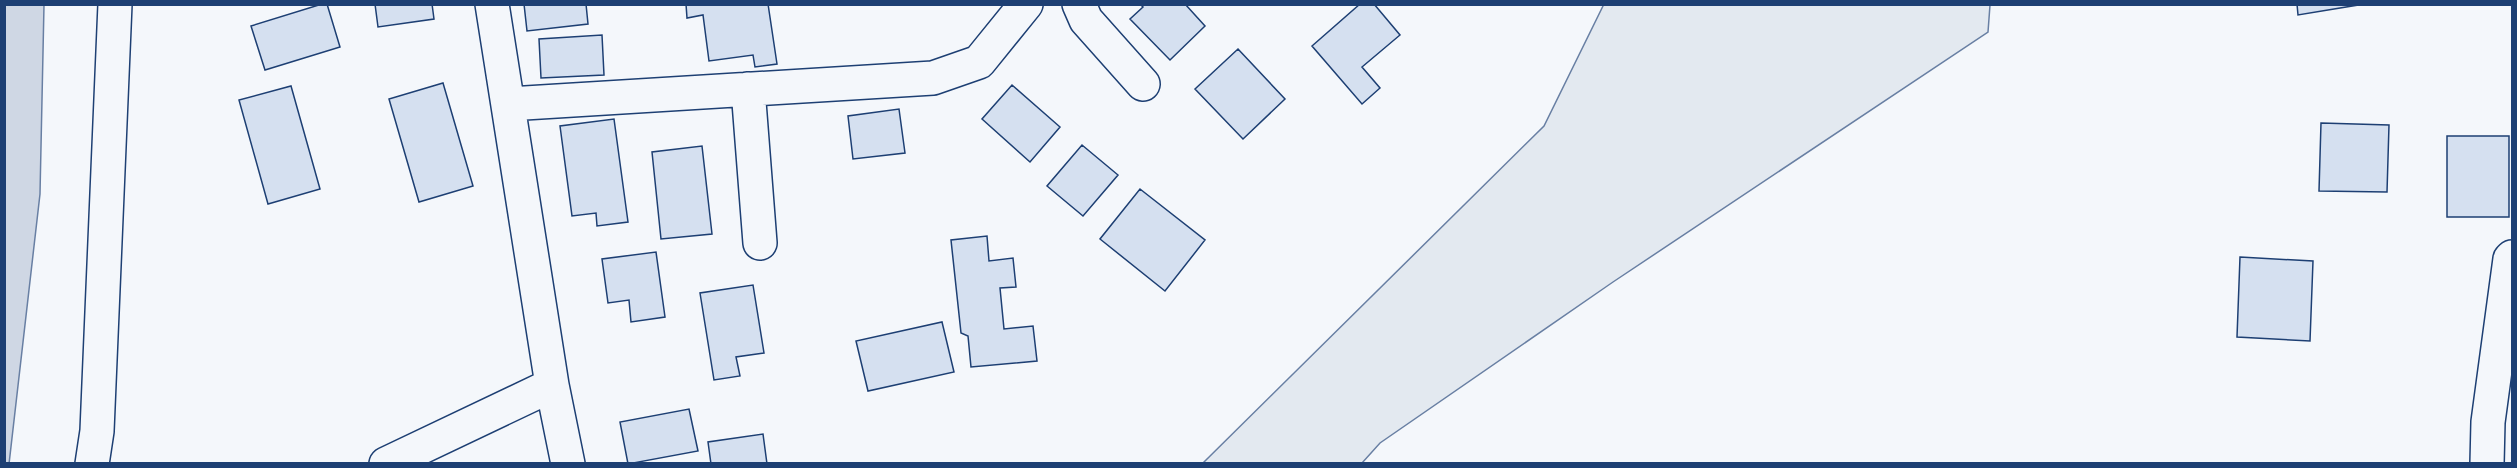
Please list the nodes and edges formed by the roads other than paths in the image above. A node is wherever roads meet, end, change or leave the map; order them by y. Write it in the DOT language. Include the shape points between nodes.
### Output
graph roads {
  1 [pos="115,4"];
  2 [pos="492,4"];
  3 [pos="1026,4"];
  4 [pos="1079,4"];
  5 [pos="1143,84"];
  6 [pos="748,89"];
  7 [pos="508,104"];
  8 [pos="760,243"];
  9 [pos="2512,258"];
  10 [pos="552,385"];
  11 [pos="92,464"];
  12 [pos="386,464"];
  13 [pos="568,464"];
  14 [pos="2487,464"];
  1 -- 11 [label="street"];
  2 -- 7 [label="street"];
  3 -- 6 [label="street" via="979,62 933,78"];
  4 -- 5 [label="street" via="1086,20"];
  6 -- 7 [label="street"];
  6 -- 8 [label="street"];
  7 -- 10 [label="street"];
  9 -- 14 [label="street" via="2488,422"];
  10 -- 12 [label="street"];
  10 -- 13 [label="street"];
}
